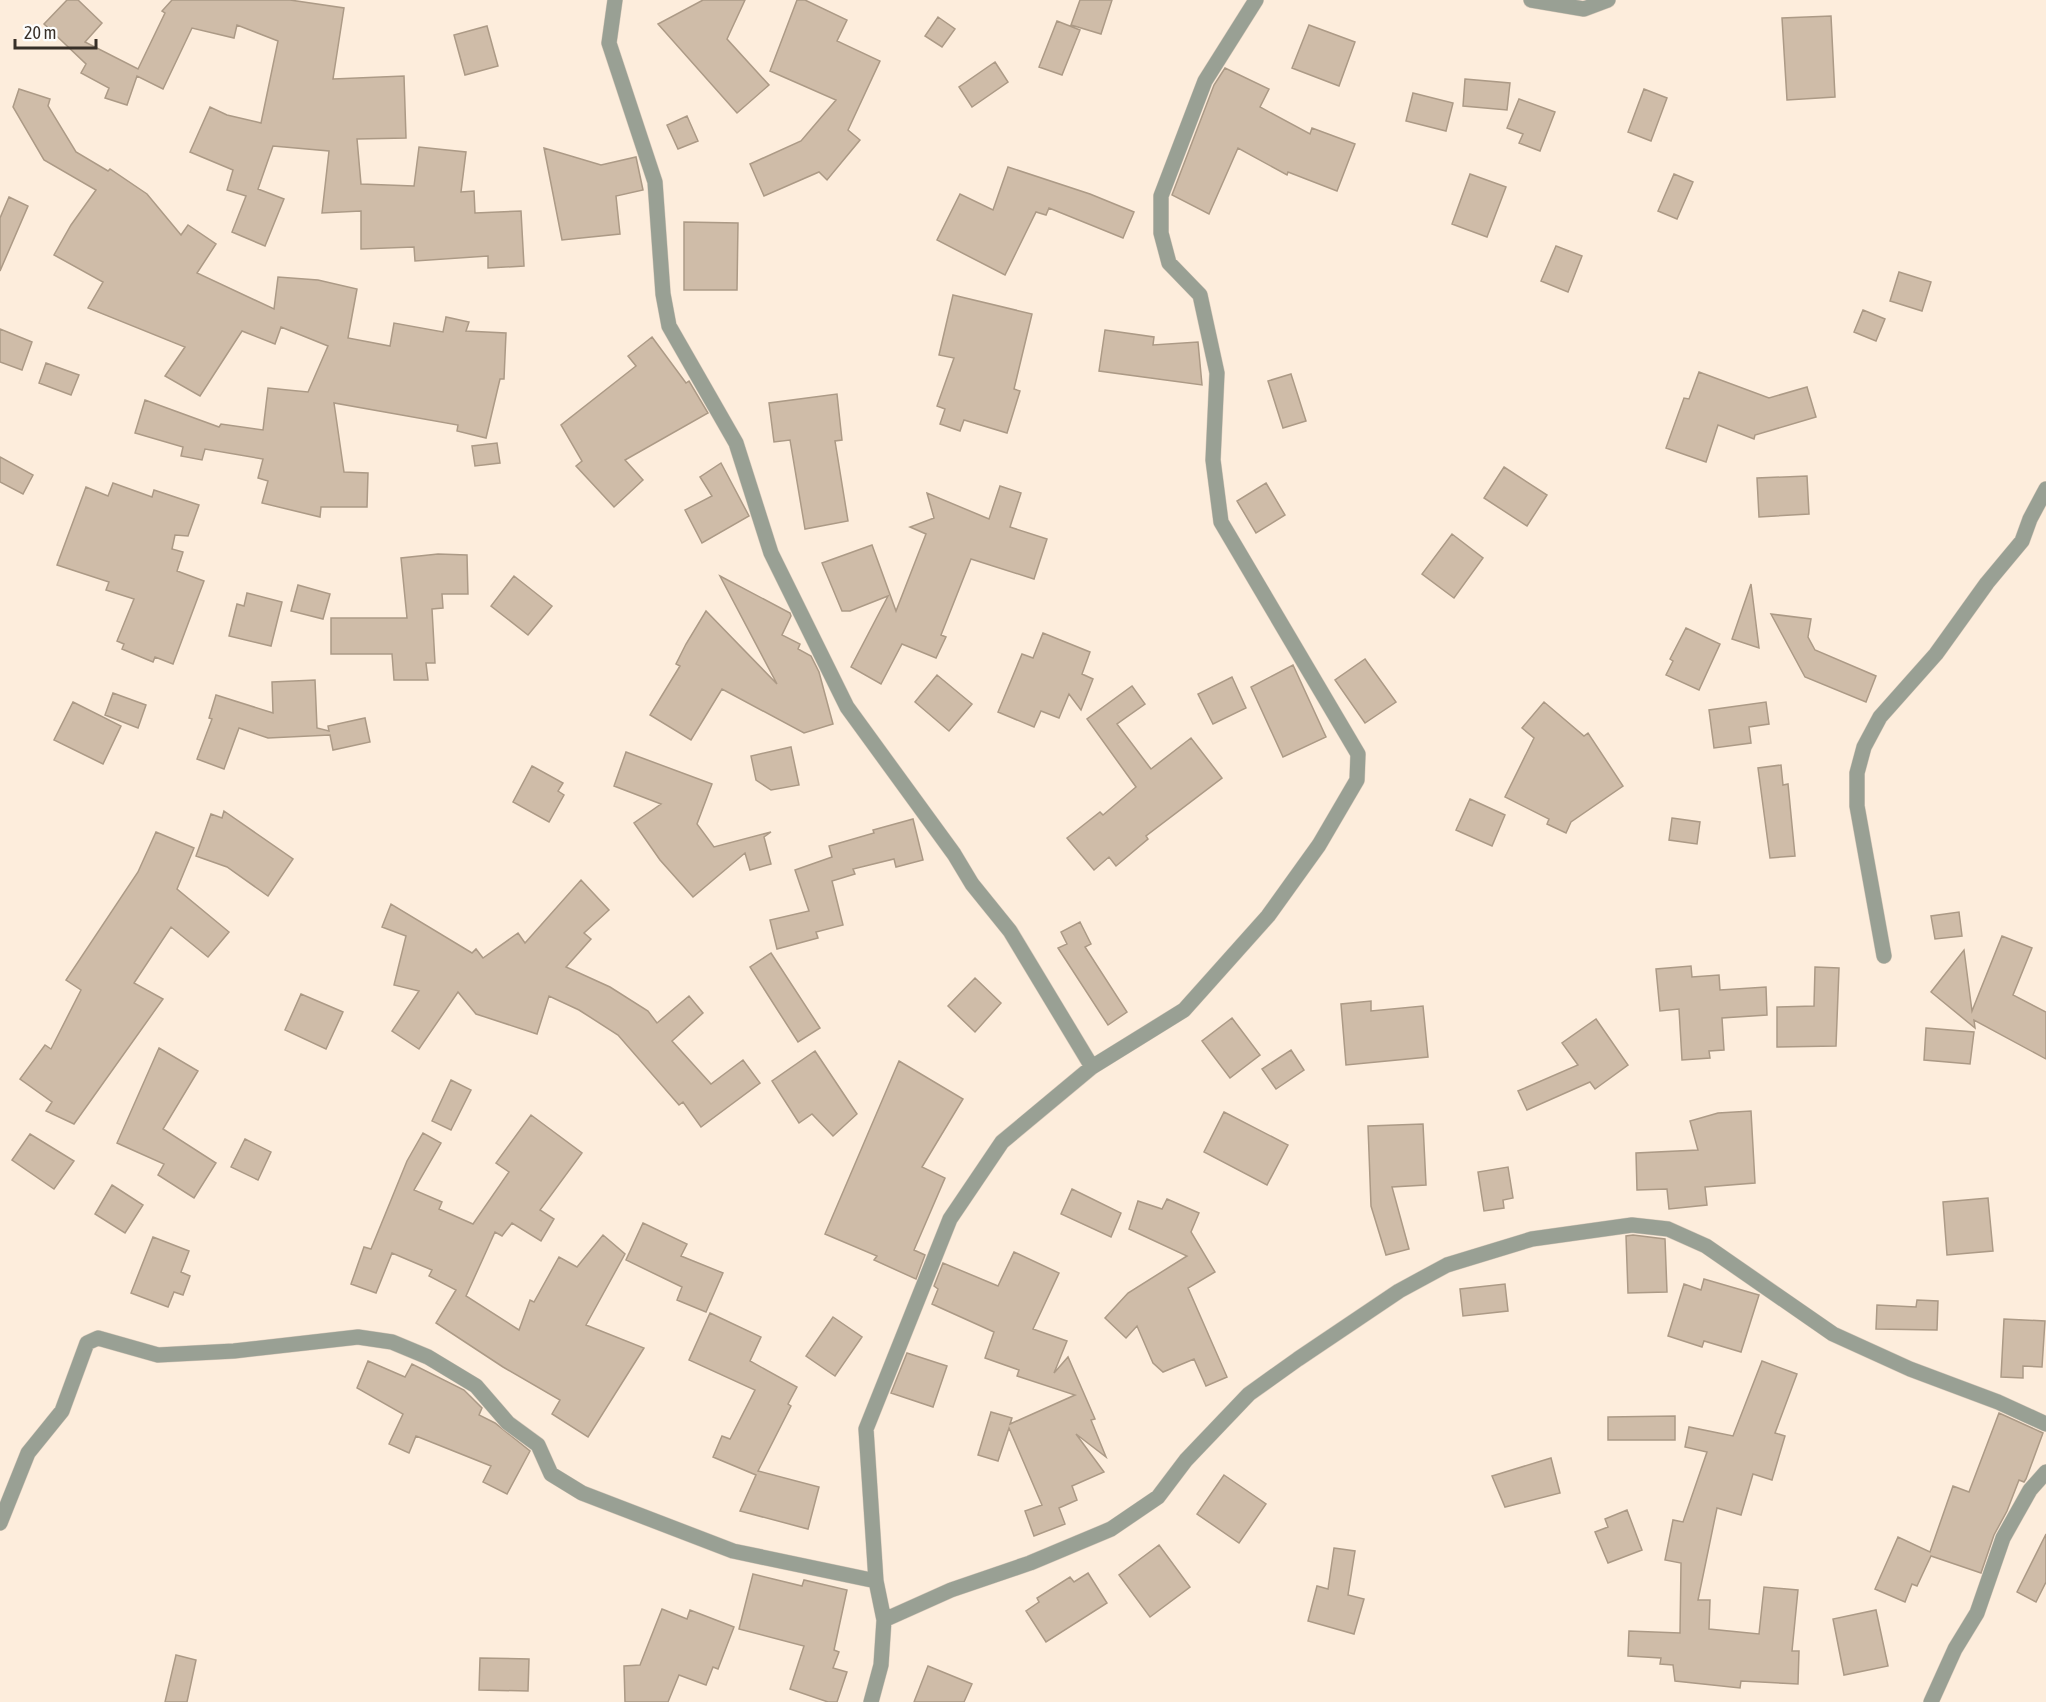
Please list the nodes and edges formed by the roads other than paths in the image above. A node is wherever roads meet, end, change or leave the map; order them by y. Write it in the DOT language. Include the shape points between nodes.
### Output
graph roads {
  1 [pos="615,0"];
  2 [pos="1256,0"];
  3 [pos="1531,0"];
  4 [pos="1608,0"];
  5 [pos="2046,489"];
  6 [pos="1884,956"];
  7 [pos="1092,1067"];
  8 [pos="2046,1424"];
  9 [pos="2046,1472"];
  10 [pos="0,1523"];
  11 [pos="876,1581"];
  12 [pos="884,1620"];
  13 [pos="871,1702"];
  14 [pos="1931,1702"];
  1 -- 7 [label="street" via="609,43 655,182 669,326 736,443 771,553 847,707 972,884 1010,931"];
  2 -- 7 [label="street" via="1205,81 1161,196 1161,233 1169,263 1200,295 1217,373 1213,460 1221,522 1358,754 1357,780 1319,845 1268,916 1184,1010"];
  3 -- 4 [label="street" via="1584,9"];
  5 -- 6 [label="street" via="2022,541 1936,654 1880,717 1864,747 1857,773 1857,806"];
  7 -- 11 [label="street" via="1002,1142 950,1219 866,1429"];
  8 -- 12 [label="street" via="1833,1334 1706,1246 1668,1229 1632,1225 1532,1239 1448,1265 1399,1291 1298,1359 1249,1394 1158,1497 1111,1529"];
  9 -- 14 [label="street" via="2030,1490 2003,1538 1977,1613"];
  10 -- 11 [label="street" via="28,1453 62,1411 87,1343 98,1338 158,1355 358,1337 392,1342 428,1357 476,1386 508,1423 538,1445 551,1474 582,1493 734,1551"];
  11 -- 12 [label="street"];
  12 -- 13 [label="street" via="881,1665"];
}
